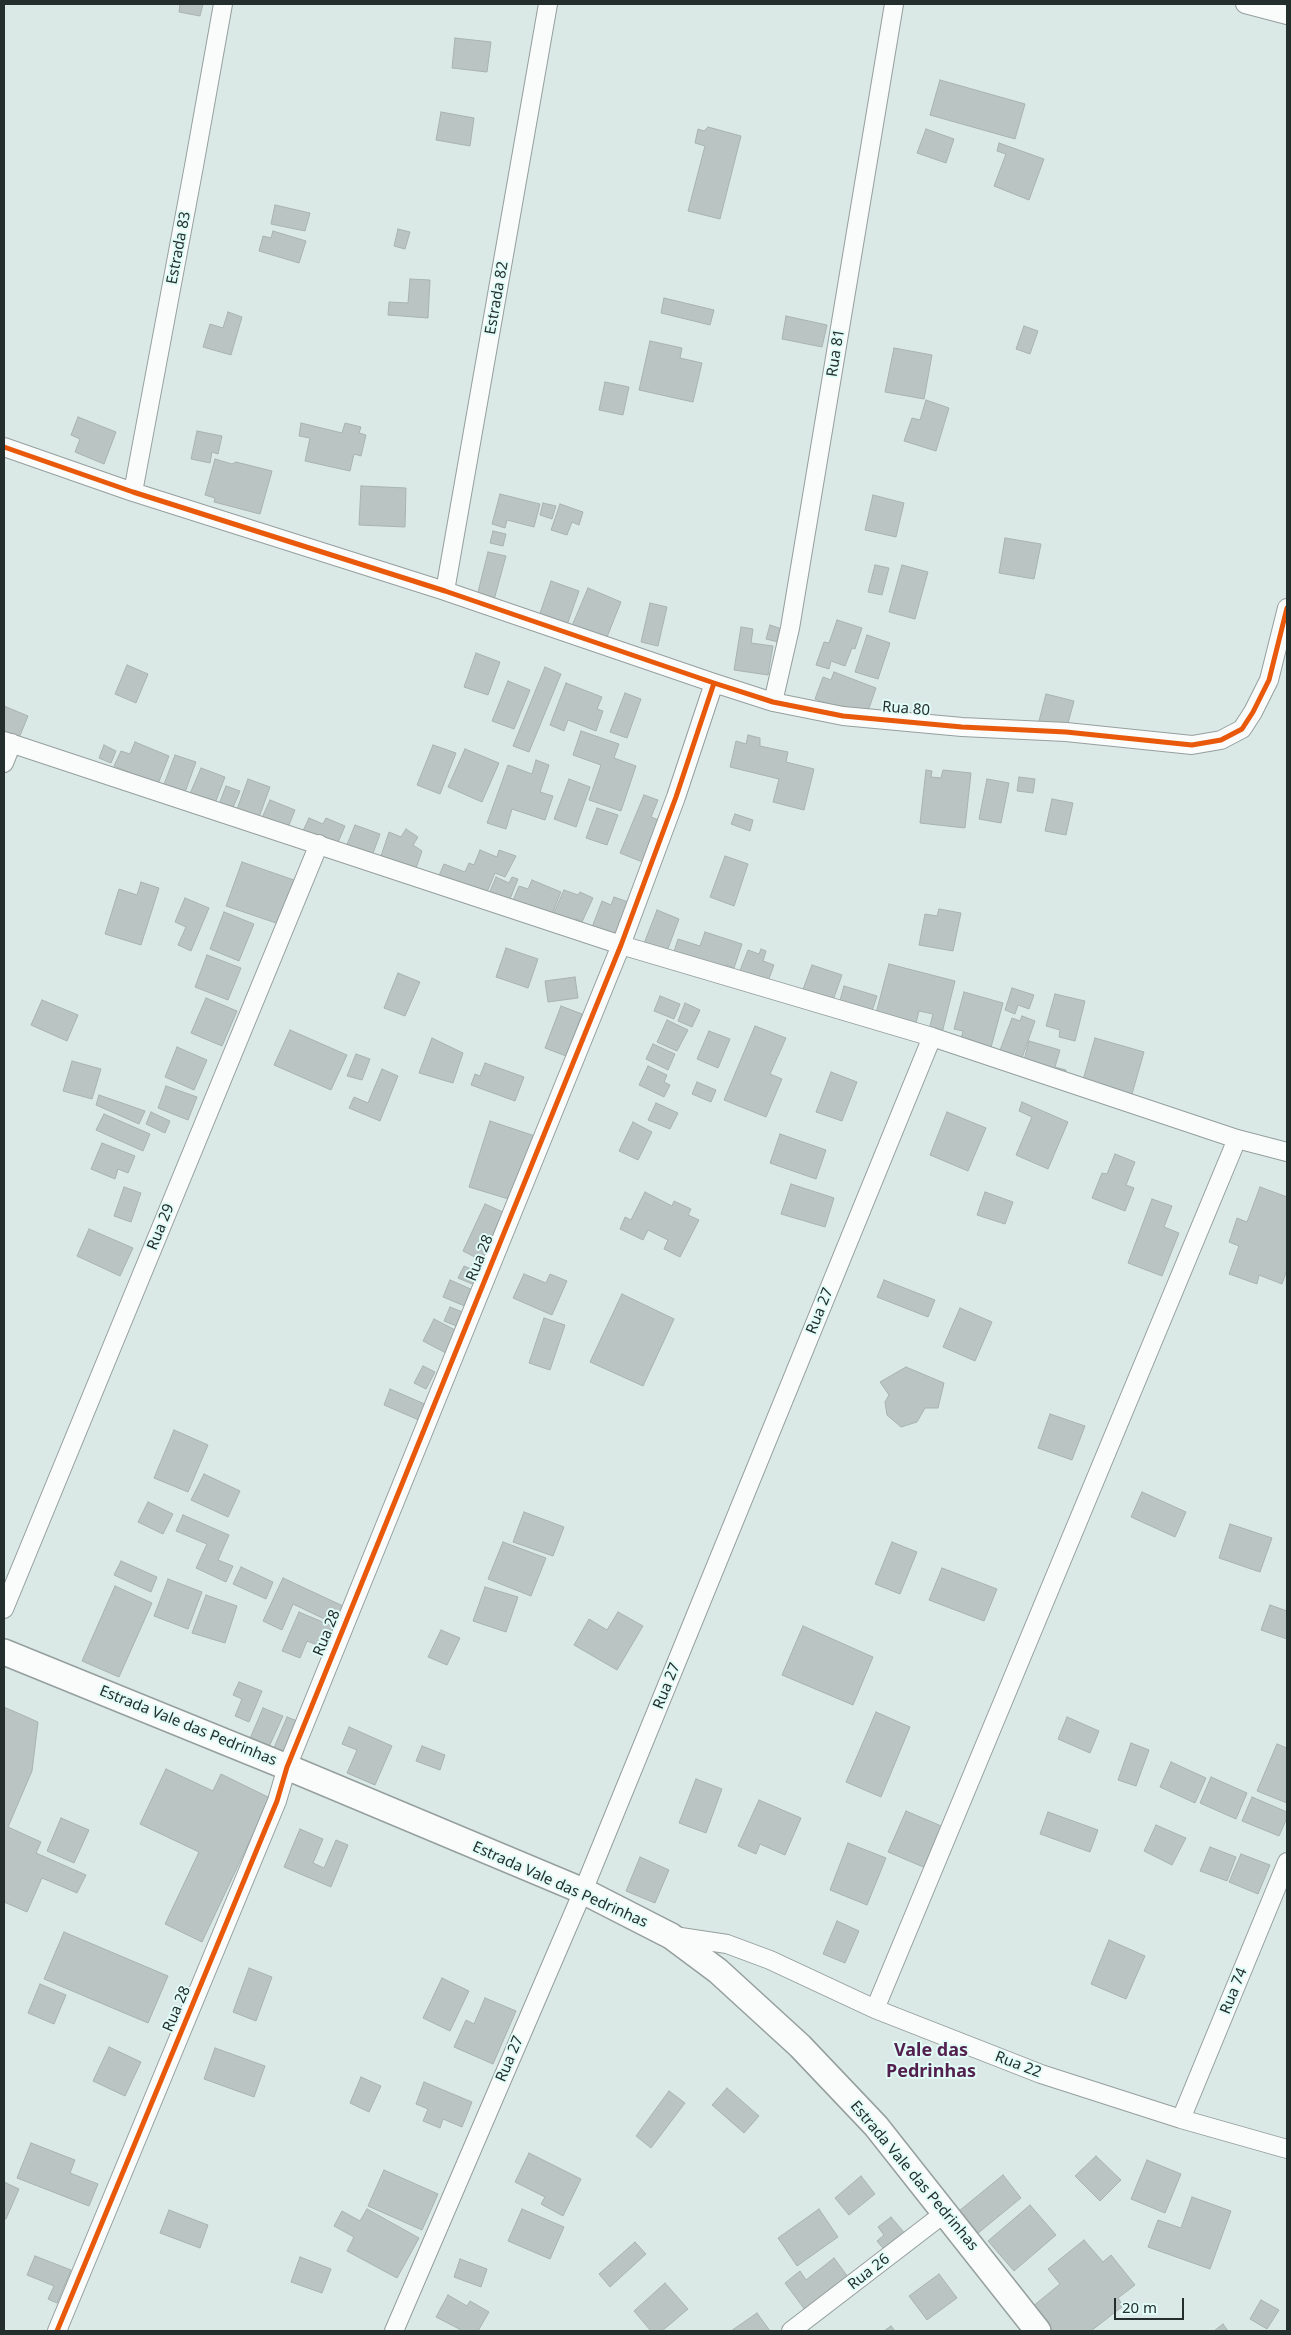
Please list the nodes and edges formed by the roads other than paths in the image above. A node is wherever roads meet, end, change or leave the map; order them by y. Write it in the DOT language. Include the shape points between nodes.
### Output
graph roads {
  1 [pos="223,4"];
  2 [pos="548,4"];
  3 [pos="894,4"];
  4 [pos="1245,4"];
  5 [pos="1287,15"];
  6 [pos="4,446"];
  7 [pos="133,492"];
  8 [pos="445,591"];
  9 [pos="1287,608"];
  10 [pos="714,683"];
  11 [pos="773,702"];
  12 [pos="8,742"];
  13 [pos="4,763"];
  14 [pos="319,844"];
  15 [pos="620,944"];
  16 [pos="932,1036"];
  17 [pos="1237,1139"];
  18 [pos="1287,1152"];
  19 [pos="4,1610"];
  20 [pos="4,1652"];
  21 [pos="287,1767"];
  22 [pos="1287,1862"];
  23 [pos="583,1891"];
  24 [pos="671,1936"];
  25 [pos="875,2009"];
  26 [pos="1181,2119"];
  27 [pos="1287,2149"];
  28 [pos="946,2212"];
  29 [pos="57,2331"];
  30 [pos="394,2331"];
  31 [pos="792,2331"];
  32 [pos="1038,2331"];
  1 -- 7 [label="street, Estrada 83"];
  2 -- 8 [label="street, Estrada 82"];
  3 -- 11 [label="street, Rua 81" via="790,628"];
  4 -- 5 [label="street"];
  6 -- 7 [label="street, Rua 80"];
  7 -- 8 [label="street, Rua 80"];
  8 -- 10 [label="street, Rua 80"];
  9 -- 11 [label="street, Rua 80" via="1268,680 1253,712 1242,729 1221,740 1192,745 1066,732 962,727 844,716"];
  10 -- 11 [label="street, Rua 80"];
  10 -- 15 [label="street" via="676,797"];
  12 -- 13 [label="street"];
  12 -- 14 [label="street"];
  14 -- 15 [label="street"];
  14 -- 19 [label="street, Rua 29"];
  15 -- 16 [label="street"];
  15 -- 21 [label="street, Rua 28"];
  16 -- 17 [label="street"];
  16 -- 23 [label="street, Rua 27"];
  17 -- 18 [label="street"];
  17 -- 25 [label="street"];
  20 -- 21 [label="main road, Estrada Vale das Pedrinhas"];
  21 -- 23 [label="main road, Estrada Vale das Pedrinhas"];
  21 -- 29 [label="street, Rua 28" via="278,1801"];
  22 -- 26 [label="street, Rua 74"];
  23 -- 24 [label="main road, Estrada Vale das Pedrinhas"];
  23 -- 30 [label="street, Rua 27"];
  24 -- 25 [label="street, Rua 22" via="727,1944 770,1960"];
  24 -- 28 [label="main road, Estrada Vale das Pedrinhas" via="718,1971 800,2046 876,2126"];
  25 -- 26 [label="street, Rua 22" via="1042,2074"];
  26 -- 27 [label="street, Rua 22"];
  28 -- 31 [label="street, Rua 26"];
  28 -- 32 [label="main road, Estrada Vale das Pedrinhas"];
}
